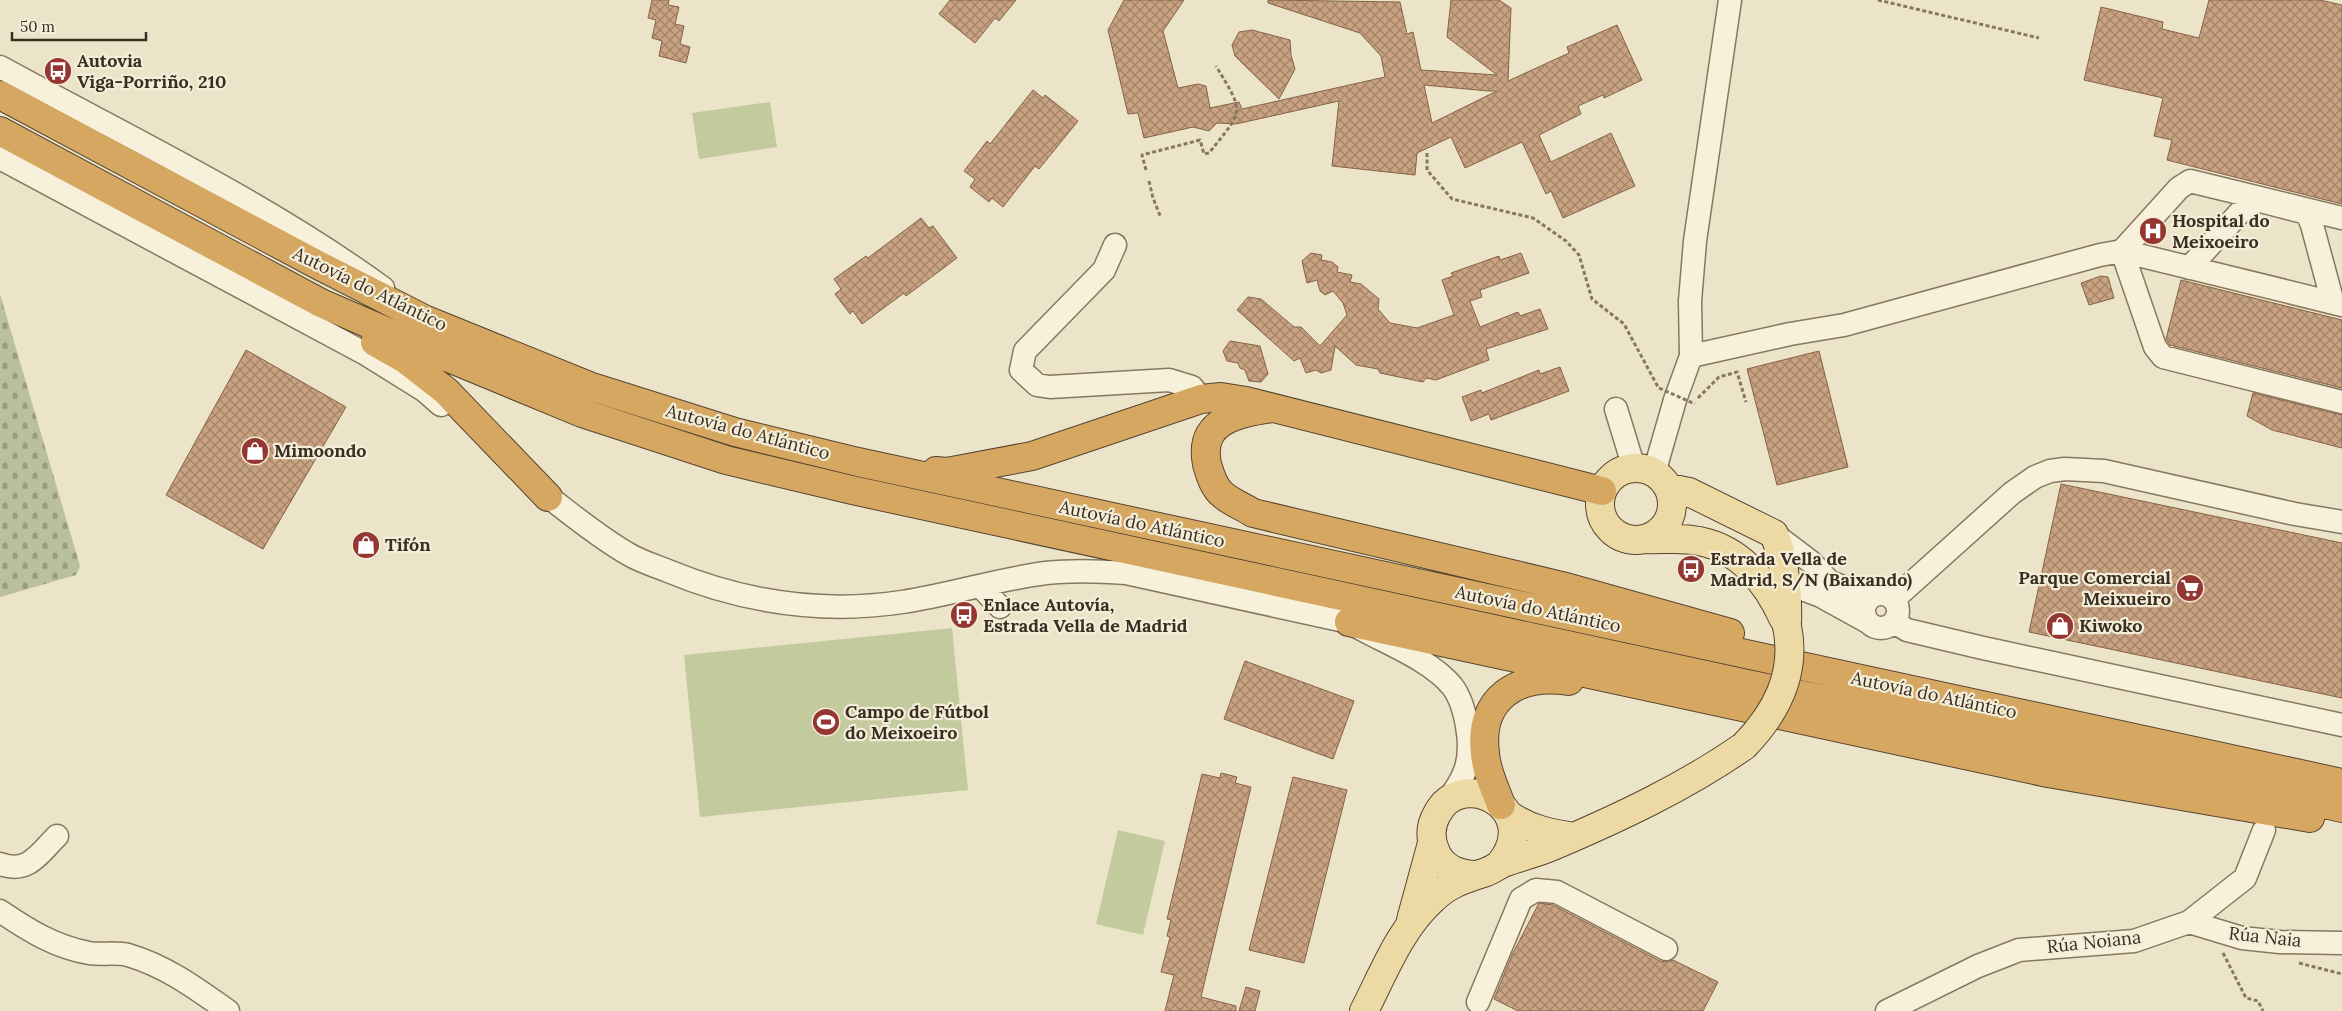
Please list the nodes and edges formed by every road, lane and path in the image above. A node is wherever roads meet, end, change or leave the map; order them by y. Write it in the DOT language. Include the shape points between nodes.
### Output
graph roads {
  1 [pos="1730,0"];
  2 [pos="1878,0"];
  3 [pos="2039,38"];
  4 [pos="1216,66"];
  5 [pos="0,67"];
  6 [pos="0,95"];
  7 [pos="0,131"];
  8 [pos="1427,153"];
  9 [pos="0,158"];
  10 [pos="1146,170"];
  11 [pos="1149,181"];
  12 [pos="1161,218"];
  13 [pos="2342,218"];
  14 [pos="1115,245"];
  15 [pos="2122,251"];
  16 [pos="2189,268"];
  17 [pos="321,303"];
  18 [pos="2338,304"];
  19 [pos="426,320"];
  20 [pos="1691,356"];
  21 [pos="1201,399"];
  22 [pos="1746,402"];
  23 [pos="2342,402"];
  24 [pos="1273,408"];
  25 [pos="1616,409"];
  26 [pos="858,462"];
  27 [pos="1652,476"];
  28 [pos="1602,491"];
  29 [pos="548,497"];
  30 [pos="2342,522"];
  31 [pos="1774,534"];
  32 [pos="1645,539"];
  33 [pos="1698,540"];
  34 [pos="1786,583"];
  35 [pos="980,586"];
  36 [pos="1870,597"];
  37 [pos="1894,599"];
  38 [pos="1000,607"];
  39 [pos="1349,622"];
  40 [pos="1868,622"];
  41 [pos="1894,622"];
  42 [pos="1787,626"];
  43 [pos="1635,683"];
  44 [pos="2342,725"];
  45 [pos="2272,768"];
  46 [pos="2342,783"];
  47 [pos="1446,802"];
  48 [pos="2342,808"];
  49 [pos="1505,810"];
  50 [pos="2342,816"];
  51 [pos="2264,830"];
  52 [pos="57,836"];
  53 [pos="1574,837"];
  54 [pos="1432,843"];
  55 [pos="0,864"];
  56 [pos="1500,864"];
  57 [pos="1474,875"];
  58 [pos="0,910"];
  59 [pos="2189,922"];
  60 [pos="1410,926"];
  61 [pos="2342,943"];
  62 [pos="1666,949"];
  63 [pos="2222,951"];
  64 [pos="1478,1002"];
  65 [pos="228,1011"];
  66 [pos="1364,1011"];
  67 [pos="1887,1011"];
  68 [pos="2263,1011"];
  1 -- 20 [label="street" via="1695,241 1690,300"];
  2 -- 3 [label="path"];
  4 -- 10 [label="path" via="1235,96 1236,120 1204,154 1200,140 1142,155"];
  5 -- 19 [label="street" via="331,250"];
  6 -- 19 [label="highway, Autovía do Atlántico" via="318,266"];
  7 -- 17 [label="highway, Autovía do Atlántico"];
  8 -- 22 [label="path, bridge" via="1427,170 1452,200 1533,218 1566,241 1579,255 1592,299 1624,324 1659,388 1695,404 1701,393 1719,377 1736,372"];
  9 -- 29 [label="street" via="364,353 426,391 513,471"];
  11 -- 12 [label="path"];
  13 -- 15 [label="street" via="2190,180"];
  14 -- 21 [label="street" via="1104,270 1025,351 1021,370 1037,385 1050,387 1168,380 1192,387"];
  15 -- 16 [label="street"];
  15 -- 20 [label="street" via="1844,325"];
  15 -- 23 [label="street" via="2154,347 2164,357"];
  16 -- 18 [label="street"];
  16 -- 18 [label="street" via="2244,208 2257,200 2306,213"];
  17 -- 29 [label="highway" via="355,330 405,359 446,390"];
  17 -- 48 [label="highway, Autovía do Atlántico" via="582,413 726,460 1747,684 2216,779"];
  19 -- 26 [label="highway, Autovía do Atlántico" via="590,386 735,432"];
  20 -- 27 [label="street"];
  21 -- 24 [label="highway" via="1246,400"];
  21 -- 26 [label="highway" via="1032,456 947,472"];
  24 -- 28 [label="highway"];
  24 -- 45 [label="highway" via="1239,413 1216,426 1208,440 1206,457 1210,477 1223,495 1253,513 1562,586 1715,630 2124,717"];
  25 -- 27 [label="street"];
  26 -- 45 [label="highway, Autovía do Atlántico"];
  27 -- 28 [label="main road" via="1615,474"];
  27 -- 31 [label="main road"];
  27 -- 32 [label="main road" via="1672,499 1669,520 1663,528"];
  28 -- 32 [label="main road" via="1601,513 1605,524 1622,538"];
  29 -- 35 [label="street" via="632,556 699,584 747,597 798,605 852,608 903,602"];
  30 -- 37 [label="street" via="2104,471 2077,468 2050,471 2012,493"];
  31 -- 34 [label="main road" via="1781,552"];
  31 -- 36 [label="street" via="1811,562 1830,582"];
  32 -- 33 [label="main road"];
  33 -- 34 [label="main road" via="1720,536 1743,544"];
  33 -- 42 [label="main road" via="1731,551 1766,585"];
  34 -- 40 [label="street" via="1822,596"];
  34 -- 42 [label="main road"];
  35 -- 38 [label="street"];
  35 -- 39 [label="street" via="1046,573 1089,570 1126,573"];
  36 -- 37 [label="street" via="1887,594"];
  36 -- 40 [label="street" via="1864,608"];
  37 -- 41 [label="street" via="1898,611"];
  39 -- 43 [label="highway"];
  39 -- 47 [label="street" via="1425,662 1452,687 1465,713 1470,747 1467,772"];
  40 -- 41 [label="street" via="1882,628"];
  41 -- 44 [label="street" via="1907,630 1974,646"];
  42 -- 53 [label="main road, bridge" via="1791,643 1788,675 1776,705 1744,746 1721,762 1614,820"];
  43 -- 49 [label="highway" via="1598,685 1550,678 1532,680 1500,697 1487,717 1484,737 1485,755"];
  43 -- 50 [label="highway" via="2048,773 2307,818"];
  45 -- 46 [label="highway, Autovía do Atlántico"];
  47 -- 49 [label="main road" via="1468,793 1480,794"];
  47 -- 54 [label="main road" via="1433,820"];
  49 -- 53 [label="main road" via="1524,825"];
  49 -- 56 [label="main road" via="1513,828 1513,841"];
  51 -- 59 [label="street, Rúa Noiana" via="2245,878"];
  52 -- 55 [label="street" via="28,865 13,869"];
  53 -- 56 [label="main road"];
  54 -- 57 [label="main road" via="1436,854 1447,866 1463,874"];
  54 -- 60 [label="main road"];
  56 -- 57 [label="main road" via="1488,872"];
  57 -- 60 [label="main road" via="1452,883"];
  58 -- 65 [label="street" via="26,929 63,948 92,954 126,954 154,964"];
  59 -- 61 [label="street, Rúa Naia" via="2242,938"];
  59 -- 67 [label="street, Rúa Noiana" via="2134,941 2019,950 1978,966"];
  60 -- 66 [label="main road"];
  62 -- 64 [label="street" via="1557,892 1536,890 1521,899"];
  63 -- 68 [label="path" via="2246,998 2258,1001"];
}
